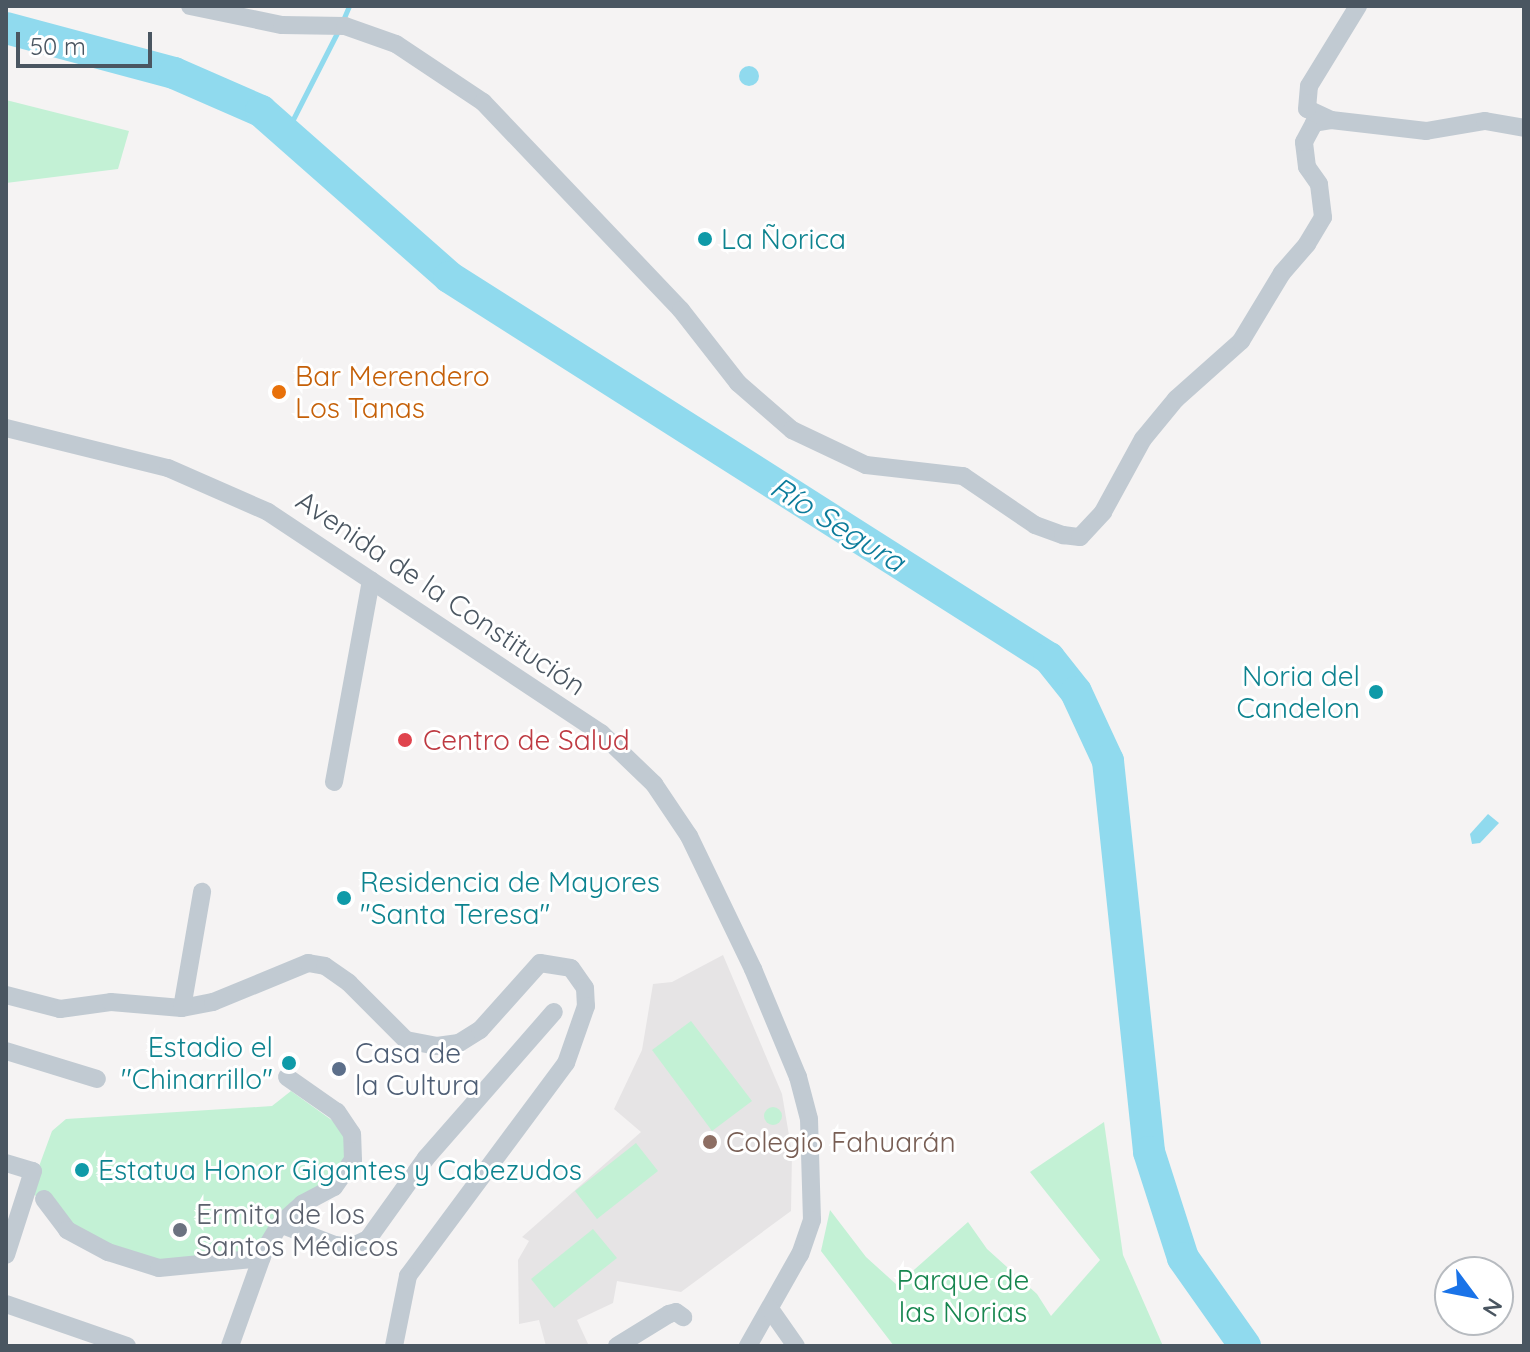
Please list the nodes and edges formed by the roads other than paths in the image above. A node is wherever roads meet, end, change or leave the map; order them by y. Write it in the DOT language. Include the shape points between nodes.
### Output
graph roads {
  1 [pos="190,6"];
  2 [pos="1358,6"];
  3 [pos="1331,120"];
  4 [pos="1524,128"];
  5 [pos="6,428"];
  6 [pos="371,580"];
  7 [pos="334,782"];
  8 [pos="202,892"];
  9 [pos="6,995"];
  10 [pos="182,1008"];
  11 [pos="554,1012"];
  12 [pos="6,1051"];
  13 [pos="287,1077"];
  14 [pos="97,1079"];
  15 [pos="6,1163"];
  16 [pos="44,1199"];
  17 [pos="280,1224"];
  18 [pos="6,1255"];
  19 [pos="262,1258"];
  20 [pos="6,1304"];
  21 [pos="770,1309"];
  22 [pos="683,1317"];
  23 [pos="127,1346"];
  24 [pos="230,1346"];
  25 [pos="394,1346"];
  26 [pos="617,1346"];
  27 [pos="748,1346"];
  28 [pos="796,1346"];
  1 -- 3 [label="street" via="282,25 345,26 396,44 483,102 681,310 738,383 792,430 866,465 963,476 1035,525 1080,537 1103,512 1143,439 1176,399 1241,341 1282,273 1307,244 1323,217 1319,184 1307,167 1304,142 1314,123"];
  2 -- 3 [label="street" via="1309,86 1307,109"];
  3 -- 4 [label="street" via="1426,131 1485,121"];
  5 -- 6 [label="street, Avenida de la Constitución" via="132,458 223,488"];
  6 -- 7 [label="street"];
  6 -- 21 [label="street, Avenida de la Constitución" via="601,733 654,784 689,836 780,1029 809,1119 812,1220"];
  8 -- 10 [label="street"];
  9 -- 10 [label="street" via="60,1009 111,1002"];
  10 -- 25 [label="street" via="213,1002 308,963 325,966 406,1040 437,1046 459,1043 480,1030 540,963 561,964 580,977 585,997 566,1063 408,1276"];
  11 -- 17 [label="street" via="426,1158 368,1239 351,1247 335,1245"];
  12 -- 14 [label="street"];
  13 -- 17 [label="street" via="337,1112 352,1134 353,1160 334,1187 302,1204"];
  15 -- 18 [label="street" via="33,1171"];
  16 -- 19 [label="street" via="67,1230 108,1252 159,1268"];
  17 -- 19 [label="street"];
  19 -- 24 [label="street"];
  20 -- 23 [label="street"];
  21 -- 27 [label="street, Avenida de la Constitución"];
  21 -- 28 [label="street"];
  22 -- 26 [label="street" via="669,1314"];
}
